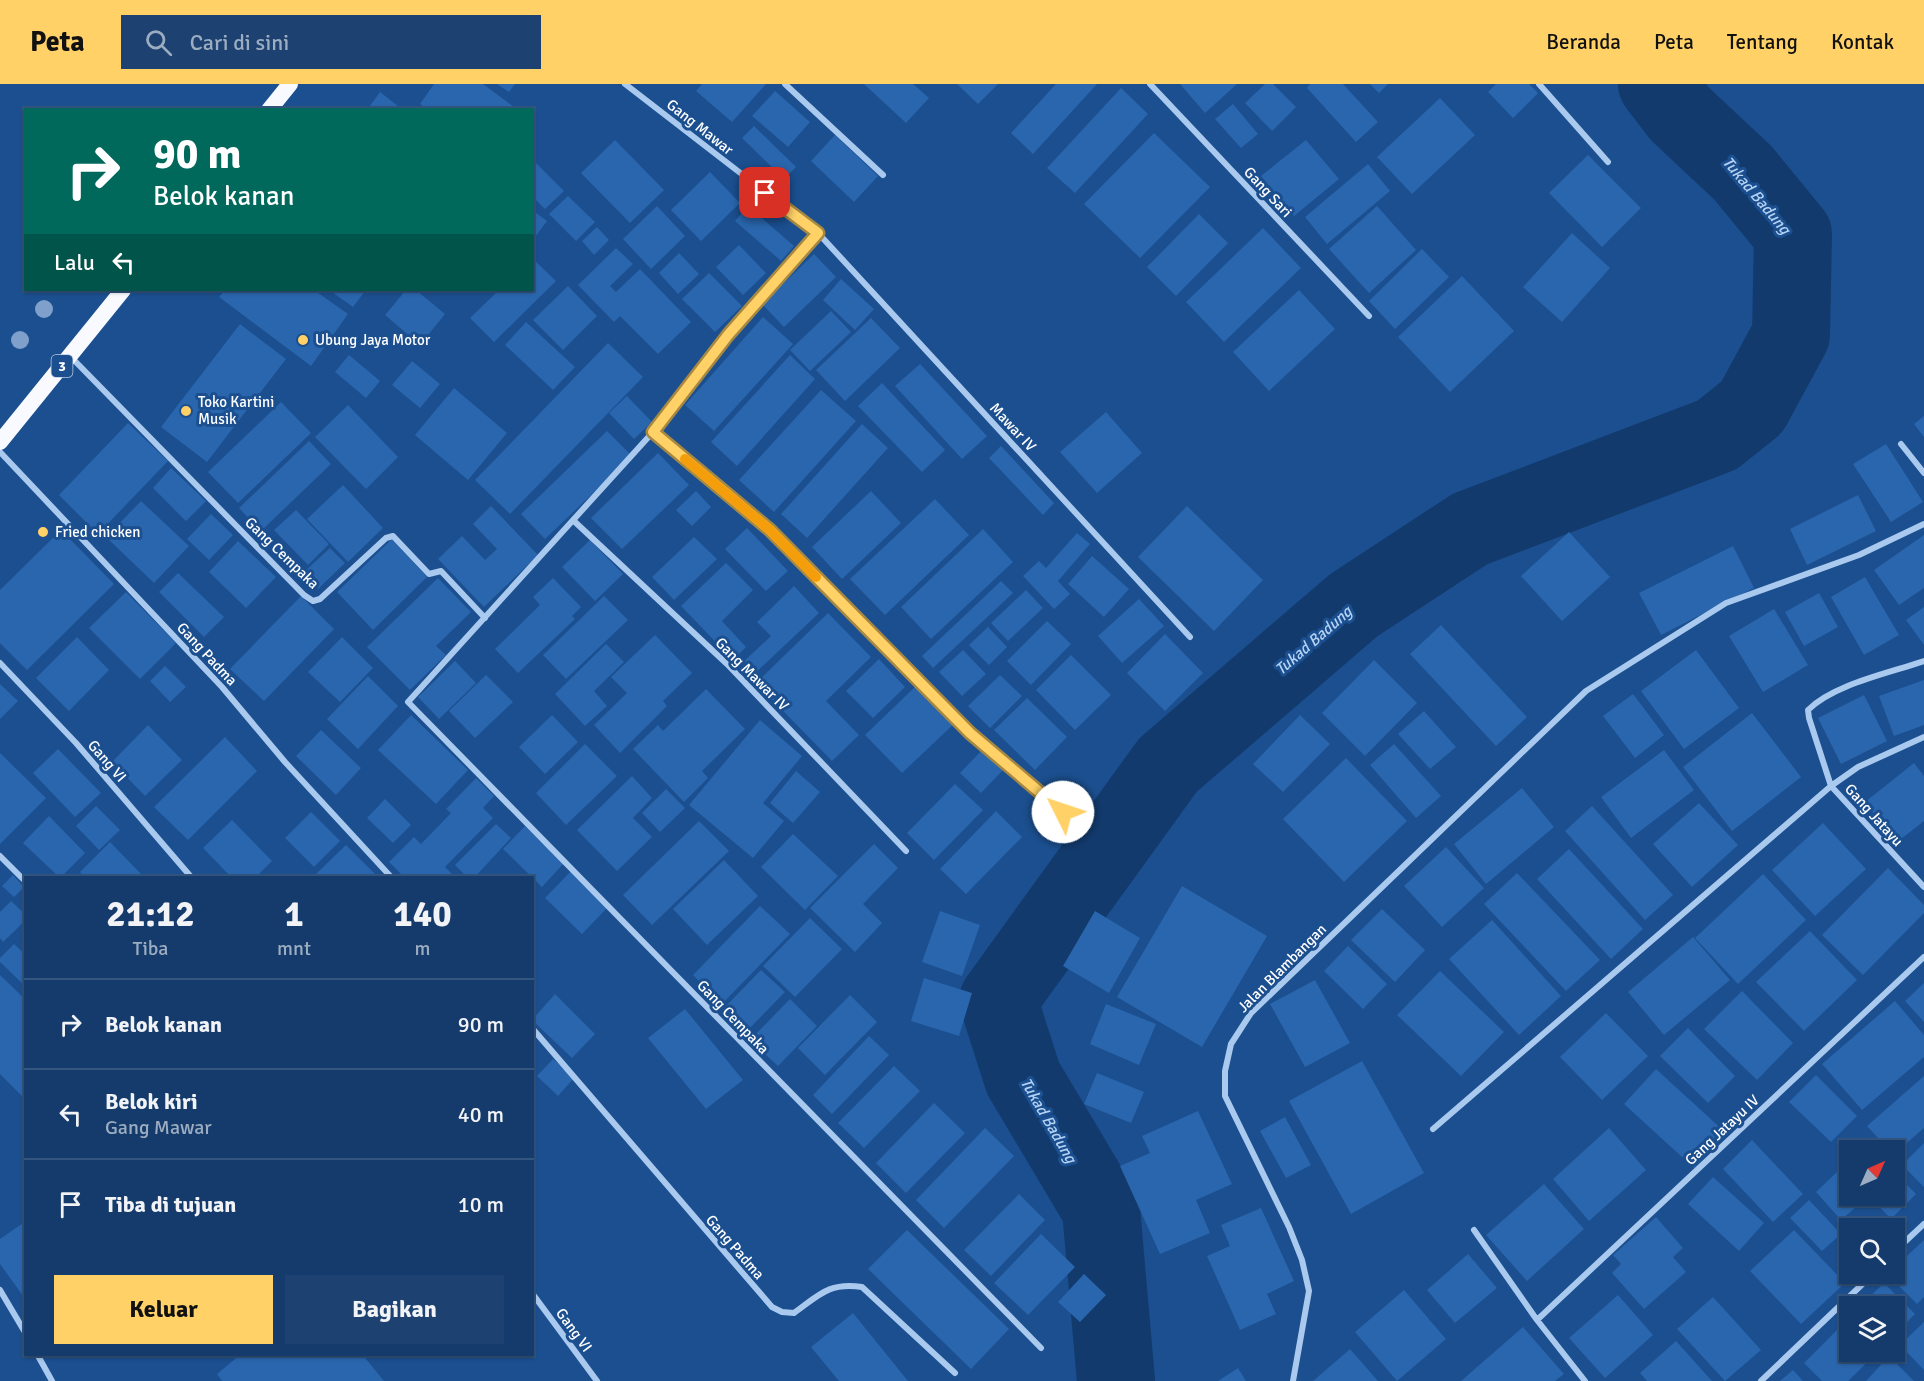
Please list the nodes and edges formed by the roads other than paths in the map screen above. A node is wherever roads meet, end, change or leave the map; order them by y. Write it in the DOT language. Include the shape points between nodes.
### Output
graph roads {
  1 [pos="290,84"];
  2 [pos="625,84"];
  3 [pos="785,84"];
  4 [pos="1150,84"];
  5 [pos="1539,84"];
  6 [pos="271,108"];
  7 [pos="1608,162"];
  8 [pos="883,175"];
  9 [pos="818,233"];
  10 [pos="122,291"];
  11 [pos="1369,316"];
  12 [pos="69,356"];
  13 [pos="653,432"];
  14 [pos="0,442"];
  15 [pos="1901,444"];
  16 [pos="0,452"];
  17 [pos="1924,473"];
  18 [pos="575,522"];
  19 [pos="1924,524"];
  20 [pos="485,618"];
  21 [pos="1190,637"];
  22 [pos="1924,661"];
  23 [pos="0,663"];
  24 [pos="1924,737"];
  25 [pos="1831,786"];
  26 [pos="1063,812"];
  27 [pos="906,850"];
  28 [pos="0,856"];
  29 [pos="190,876"];
  30 [pos="390,876"];
  31 [pos="24,880"];
  32 [pos="1924,887"];
  33 [pos="1924,957"];
  34 [pos="534,1030"];
  35 [pos="1433,1129"];
  36 [pos="1924,1224"];
  37 [pos="1474,1230"];
  38 [pos="1905,1242"];
  39 [pos="1863,1284"];
  40 [pos="0,1290"];
  41 [pos="534,1296"];
  42 [pos="1537,1320"];
  43 [pos="24,1331"];
  44 [pos="1041,1348"];
  45 [pos="38,1356"];
  46 [pos="956,1373"];
  47 [pos="52,1381"];
  48 [pos="597,1381"];
  49 [pos="1293,1381"];
  50 [pos="1585,1381"];
  51 [pos="1761,1381"];
  1 -- 6 [label="highway"];
  2 -- 9 [label="street, Gang Mawar"];
  3 -- 8 [label="street"];
  4 -- 11 [label="street, Gang Sari"];
  5 -- 7 [label="street"];
  9 -- 13 [label="street" via="728,335"];
  9 -- 21 [label="street, Mawar IV"];
  10 -- 12 [label="highway, 3"];
  12 -- 14 [label="highway, 3"];
  12 -- 20 [label="street, Gang Cempaka" via="313,601 393,536 429,574 441,571"];
  13 -- 18 [label="street"];
  13 -- 26 [label="street" via="770,530 970,733"];
  15 -- 17 [label="street"];
  16 -- 30 [label="street, Gang Padma" via="222,687"];
  18 -- 20 [label="street"];
  18 -- 27 [label="street, Gang Mawar IV" via="727,664"];
  19 -- 49 [label="street, Jalan Blambangan" via="1859,555 1726,603 1586,691 1251,1013 1231,1044 1225,1096 1302,1260 1309,1291"];
  20 -- 44 [label="street, Gang Cempaka" via="408,702"];
  22 -- 25 [label="street" via="1842,689 1808,710"];
  23 -- 29 [label="street, Gang VI" via="76,743"];
  24 -- 25 [label="street" via="1858,767"];
  25 -- 32 [label="street, Gang Jatayu"];
  25 -- 35 [label="street"];
  28 -- 31 [label="street"];
  33 -- 42 [label="street, Gang Jatayu IV"];
  34 -- 46 [label="street, Gang Padma" via="772,1307 794,1314 827,1288 862,1287"];
  36 -- 38 [label="street"];
  37 -- 42 [label="street"];
  39 -- 51 [label="street"];
  40 -- 43 [label="street"];
  41 -- 48 [label="street, Gang VI"];
  42 -- 50 [label="street"];
  45 -- 47 [label="street"];
}
